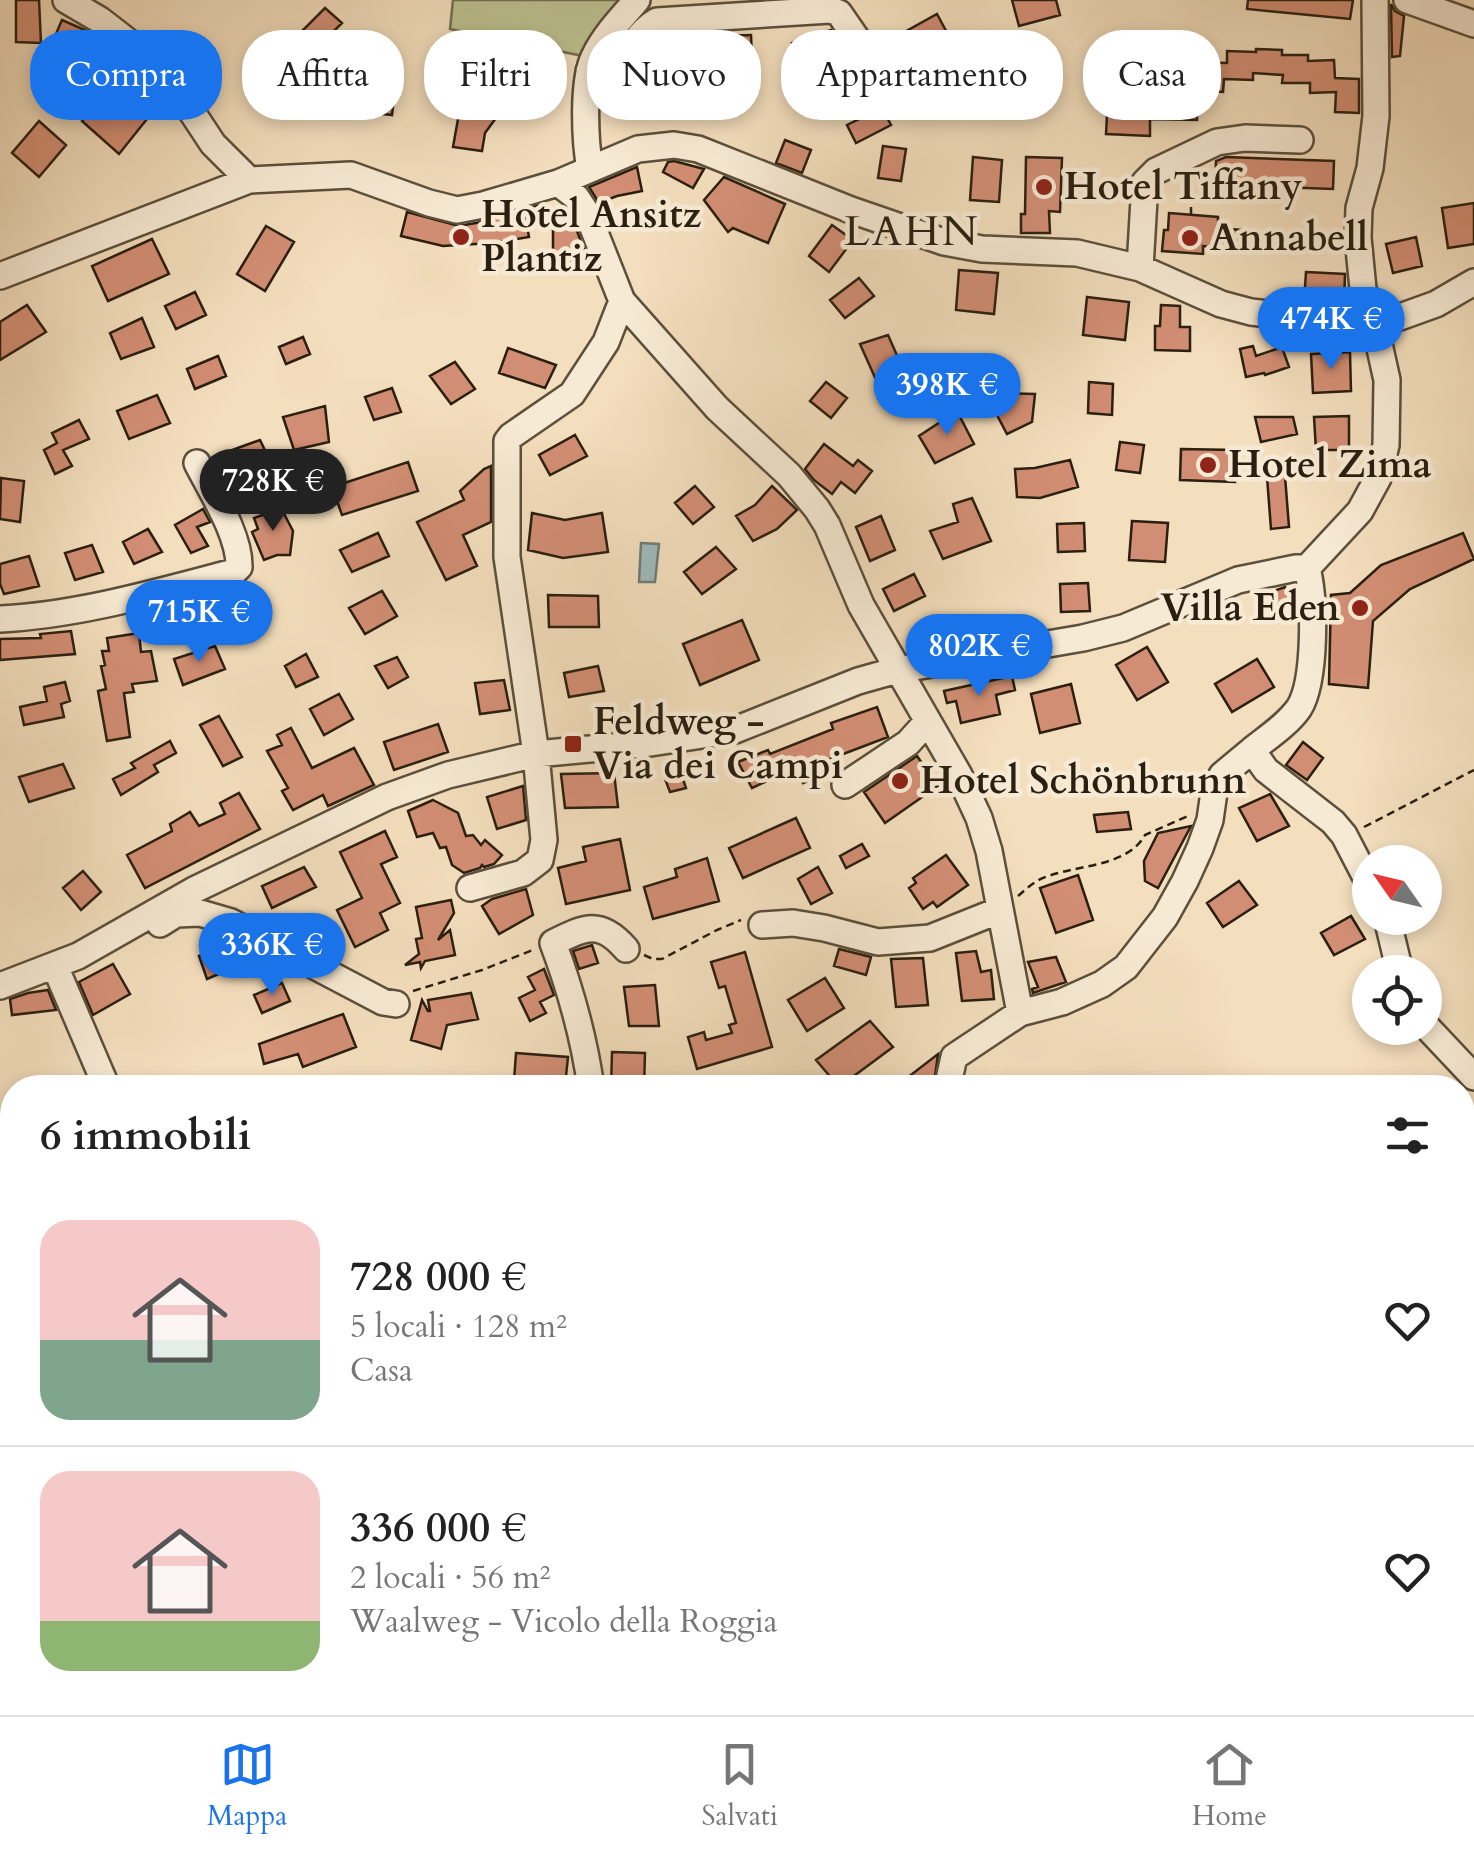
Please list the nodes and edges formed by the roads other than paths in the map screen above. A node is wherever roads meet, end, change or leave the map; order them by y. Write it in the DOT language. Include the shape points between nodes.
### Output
graph roads {
  1 [pos="66,0"];
  2 [pos="637,0"];
  3 [pos="1375,0"];
  4 [pos="1407,0"];
  5 [pos="1474,24"];
  6 [pos="611,30"];
  7 [pos="645,30"];
  8 [pos="851,30"];
  9 [pos="587,119"];
  10 [pos="1300,140"];
  11 [pos="590,168"];
  12 [pos="249,180"];
  13 [pos="558,183"];
  14 [pos="1140,268"];
  15 [pos="0,276"];
  16 [pos="1474,282"];
  17 [pos="622,301"];
  18 [pos="1375,326"];
  19 [pos="197,462"];
  20 [pos="1307,568"];
  21 [pos="0,619"];
  22 [pos="897,670"];
  23 [pos="927,722"];
  24 [pos="1252,750"];
  25 [pos="536,754"];
  26 [pos="846,785"];
  27 [pos="1352,850"];
  28 [pos="470,888"];
  29 [pos="1000,910"];
  30 [pos="762,925"];
  31 [pos="626,949"];
  32 [pos="60,978"];
  33 [pos="2,986"];
  34 [pos="396,1004"];
  35 [pos="1020,1013"];
  36 [pos="1442,1043"];
  37 [pos="101,1075"];
  38 [pos="589,1075"];
  39 [pos="950,1075"];
  40 [pos="1472,1075"];
  1 -- 12 [label="street" via="148,58"];
  2 -- 6 [label="street"];
  3 -- 18 [label="street" via="1376,116 1358,238"];
  4 -- 5 [label="street"];
  7 -- 8 [label="street" via="657,20 830,10"];
  9 -- 11 [label="street"];
  10 -- 14 [label="street" via="1217,142 1156,171 1146,182"];
  11 -- 13 [label="street"];
  11 -- 14 [label="street" via="638,149 698,149 944,242 1077,253"];
  12 -- 13 [label="street" via="351,175 457,210"];
  12 -- 15 [label="street"];
  13 -- 17 [label="street" via="588,215"];
  14 -- 18 [label="street" via="1250,312"];
  16 -- 18 [label="street"];
  17 -- 22 [label="street" via="817,509"];
  17 -- 25 [label="street" via="606,342 572,394 508,442 507,558"];
  18 -- 20 [label="street" via="1388,413 1378,478 1360,511"];
  19 -- 21 [label="street" via="240,558 234,572 32,618"];
  20 -- 22 [label="street" via="1238,580 1123,628"];
  20 -- 24 [label="street" via="1307,692 1285,723"];
  22 -- 23 [label="street"];
  22 -- 25 [label="street" via="735,730"];
  23 -- 26 [label="street" via="908,744"];
  23 -- 29 [label="street" via="979,818"];
  24 -- 27 [label="street" via="1266,770 1334,822"];
  24 -- 35 [label="street" via="1222,775 1185,881 1126,967 1075,996"];
  25 -- 28 [label="street" via="540,860 523,873"];
  25 -- 33 [label="street" via="387,796 194,890 78,956"];
  29 -- 30 [label="street" via="930,938 878,942 824,928"];
  29 -- 35 [label="street"];
  31 -- 38 [label="street" via="600,928 553,943"];
  32 -- 33 [label="street"];
  32 -- 34 [label="street" via="90,968 176,914 200,913 232,922"];
  32 -- 37 [label="street"];
  35 -- 39 [label="street" via="954,1057"];
  36 -- 40 [label="street"];
}
